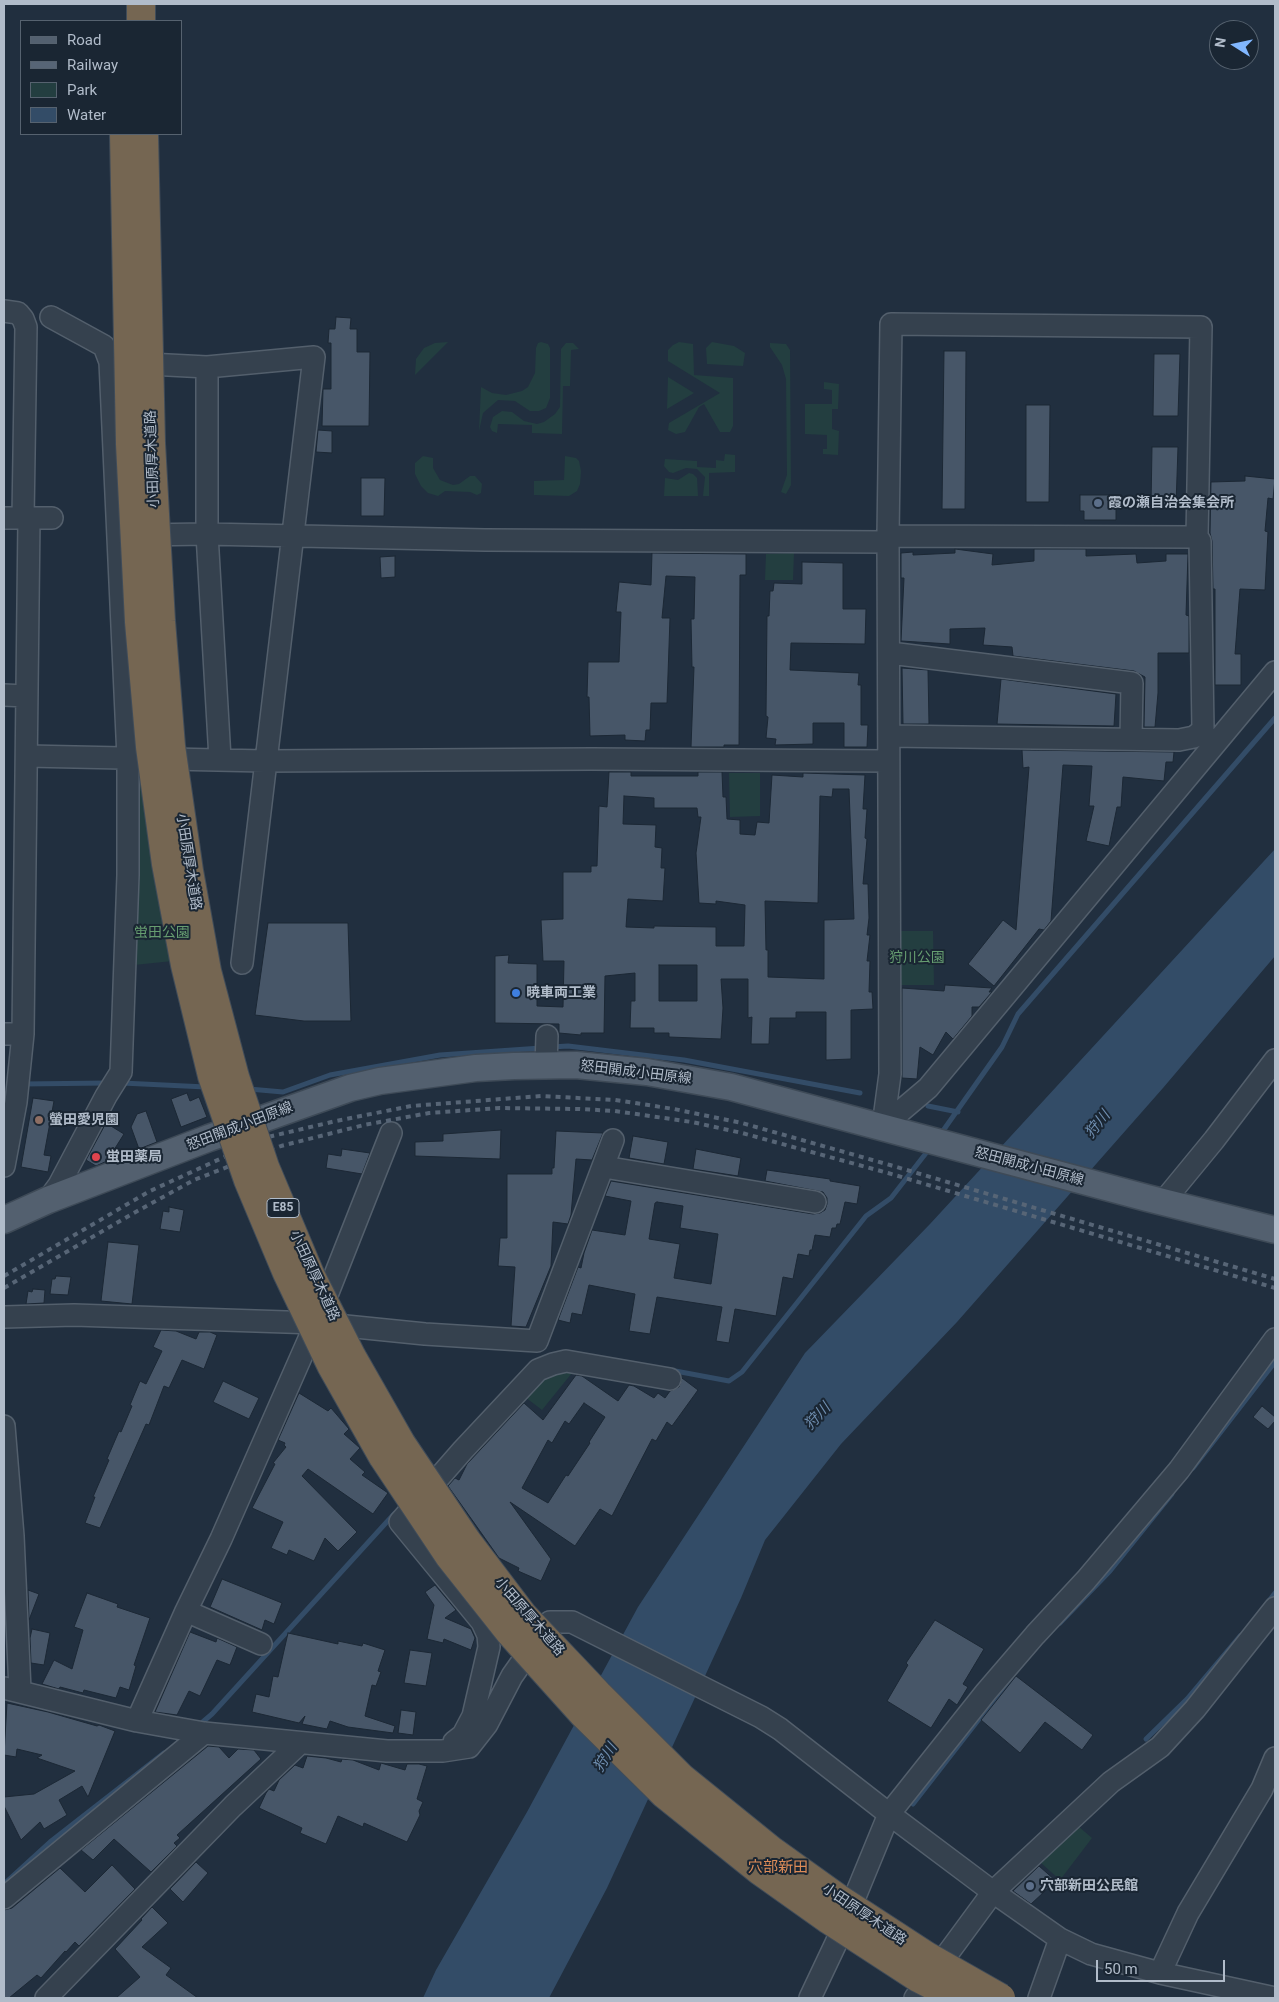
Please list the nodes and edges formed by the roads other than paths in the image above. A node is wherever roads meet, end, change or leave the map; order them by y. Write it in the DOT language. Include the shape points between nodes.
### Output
graph roads {
  1 [pos="122,4"];
  2 [pos="141,4"];
  3 [pos="122,20"];
  4 [pos="141,20"];
  5 [pos="124,135"];
  6 [pos="144,135"];
  7 [pos="4,310"];
  8 [pos="51,317"];
  9 [pos="110,362"];
  10 [pos="208,367"];
  11 [pos="19,518"];
  12 [pos="52,518"];
  13 [pos="207,534"];
  14 [pos="118,536"];
  15 [pos="294,536"];
  16 [pos="1197,536"];
  17 [pos="889,539"];
  18 [pos="890,652"];
  19 [pos="1275,672"];
  20 [pos="4,695"];
  21 [pos="26,696"];
  22 [pos="889,736"];
  23 [pos="1131,739"];
  24 [pos="1202,743"];
  25 [pos="27,756"];
  26 [pos="128,758"];
  27 [pos="220,759"];
  28 [pos="265,761"];
  29 [pos="888,761"];
  30 [pos="242,963"];
  31 [pos="13,1034"];
  32 [pos="1275,1060"];
  33 [pos="10,1102"];
  34 [pos="883,1126"];
  35 [pos="391,1133"];
  36 [pos="613,1140"];
  37 [pos="4,1166"];
  38 [pos="604,1167"];
  39 [pos="48,1200"];
  40 [pos="1155,1200"];
  41 [pos="815,1202"];
  42 [pos="4,1220"];
  43 [pos="1275,1230"];
  44 [pos="4,1317"];
  45 [pos="316,1323"];
  46 [pos="1275,1339"];
  47 [pos="670,1379"];
  48 [pos="4,1426"];
  49 [pos="1275,1608"];
  50 [pos="186,1611"];
  51 [pos="262,1644"];
  52 [pos="12,1689"];
  53 [pos="137,1721"];
  54 [pos="204,1733"];
  55 [pos="300,1743"];
  56 [pos="443,1751"];
  57 [pos="1275,1758"];
  58 [pos="889,1814"];
  59 [pos="993,1892"];
  60 [pos="4,1898"];
  61 [pos="1060,1939"];
  62 [pos="1160,1973"];
  63 [pos="46,1998"];
  64 [pos="810,1998"];
  65 [pos="915,1998"];
  66 [pos="957,1998"];
  67 [pos="1000,1998"];
  68 [pos="1039,1998"];
  69 [pos="1275,1998"];
  1 -- 3 [label="highway"];
  2 -- 4 [label="highway"];
  5 -- 66 [label="highway, 小田原厚木道路 / E85, bridge" via="130,444 139,622 150,747 166,864 185,965 212,1076 248,1180 287,1273 331,1366 388,1466 449,1556 510,1633 582,1713 664,1794 760,1872 918,1978"];
  6 -- 67 [label="highway, 小田原厚木道路 / E85, bridge" via="151,443 161,621 171,746 189,871 207,971 236,1077 265,1166 310,1274 401,1443 467,1541 523,1615 598,1694 682,1778 771,1850 918,1950"];
  7 -- 11 [label="street" via="18,313 26,327"];
  8 -- 9 [label="street" via="104,346"];
  9 -- 10 [label="street"];
  9 -- 14 [label="street"];
  10 -- 13 [label="street"];
  10 -- 15 [label="street" via="314,357"];
  11 -- 12 [label="street"];
  11 -- 21 [label="street"];
  13 -- 14 [label="street"];
  13 -- 15 [label="street"];
  13 -- 27 [label="street"];
  14 -- 26 [label="street"];
  15 -- 17 [label="street" via="485,540"];
  15 -- 28 [label="street"];
  16 -- 17 [label="street"];
  16 -- 17 [label="street" via="1201,327 891,324"];
  16 -- 24 [label="street" via="1200,541"];
  17 -- 18 [label="street"];
  18 -- 22 [label="street"];
  18 -- 23 [label="street" via="1132,683"];
  19 -- 24 [label="street"];
  20 -- 21 [label="street"];
  21 -- 25 [label="street"];
  22 -- 23 [label="street"];
  22 -- 29 [label="street"];
  23 -- 24 [label="street"];
  24 -- 34 [label="street" via="928,1088"];
  25 -- 26 [label="street"];
  25 -- 31 [label="street"];
  26 -- 27 [label="street"];
  26 -- 39 [label="street" via="128,875 121,1072"];
  27 -- 28 [label="street"];
  28 -- 29 [label="street"];
  28 -- 30 [label="street"];
  29 -- 34 [label="street" via="890,1074"];
  31 -- 33 [label="street" via="19,1074"];
  32 -- 40 [label="street" via="1214,1140"];
  33 -- 37 [label="street"];
  34 -- 39 [label="main road, 怒田開成小田原線" via="731,1086 605,1067 547,1052 476,1068 350,1088"];
  34 -- 40 [label="main road, 怒田開成小田原線"];
  35 -- 45 [label="street"];
  36 -- 38 [label="street"];
  38 -- 41 [label="street"];
  38 -- 45 [label="street" via="536,1341"];
  39 -- 42 [label="main road, 怒田開成小田原線"];
  40 -- 43 [label="main road, 怒田開成小田原線"];
  44 -- 45 [label="street" via="74,1315"];
  45 -- 50 [label="street"];
  46 -- 58 [label="street" via="1179,1470 986,1692"];
  47 -- 56 [label="street" via="566,1361 538,1370 400,1522 482,1622 488,1635 489,1647 473,1716 464,1735"];
  48 -- 52 [label="street" via="13,1536"];
  49 -- 59 [label="street" via="1160,1747 1111,1782"];
  50 -- 51 [label="street"];
  50 -- 53 [label="street"];
  52 -- 53 [label="street"];
  53 -- 54 [label="street"];
  54 -- 55 [label="street"];
  54 -- 60 [label="street"];
  55 -- 56 [label="street" via="387,1751"];
  55 -- 63 [label="street" via="232,1806"];
  56 -- 58 [label="street" via="469,1747 488,1724 512,1676 550,1622 572,1622 761,1717"];
  57 -- 62 [label="street" via="1262,1789 1188,1913"];
  58 -- 59 [label="street"];
  58 -- 64 [label="street"];
  59 -- 61 [label="street"];
  59 -- 65 [label="street"];
  61 -- 62 [label="street" via="1091,1954"];
  61 -- 68 [label="street"];
  62 -- 69 [label="street"];
}
